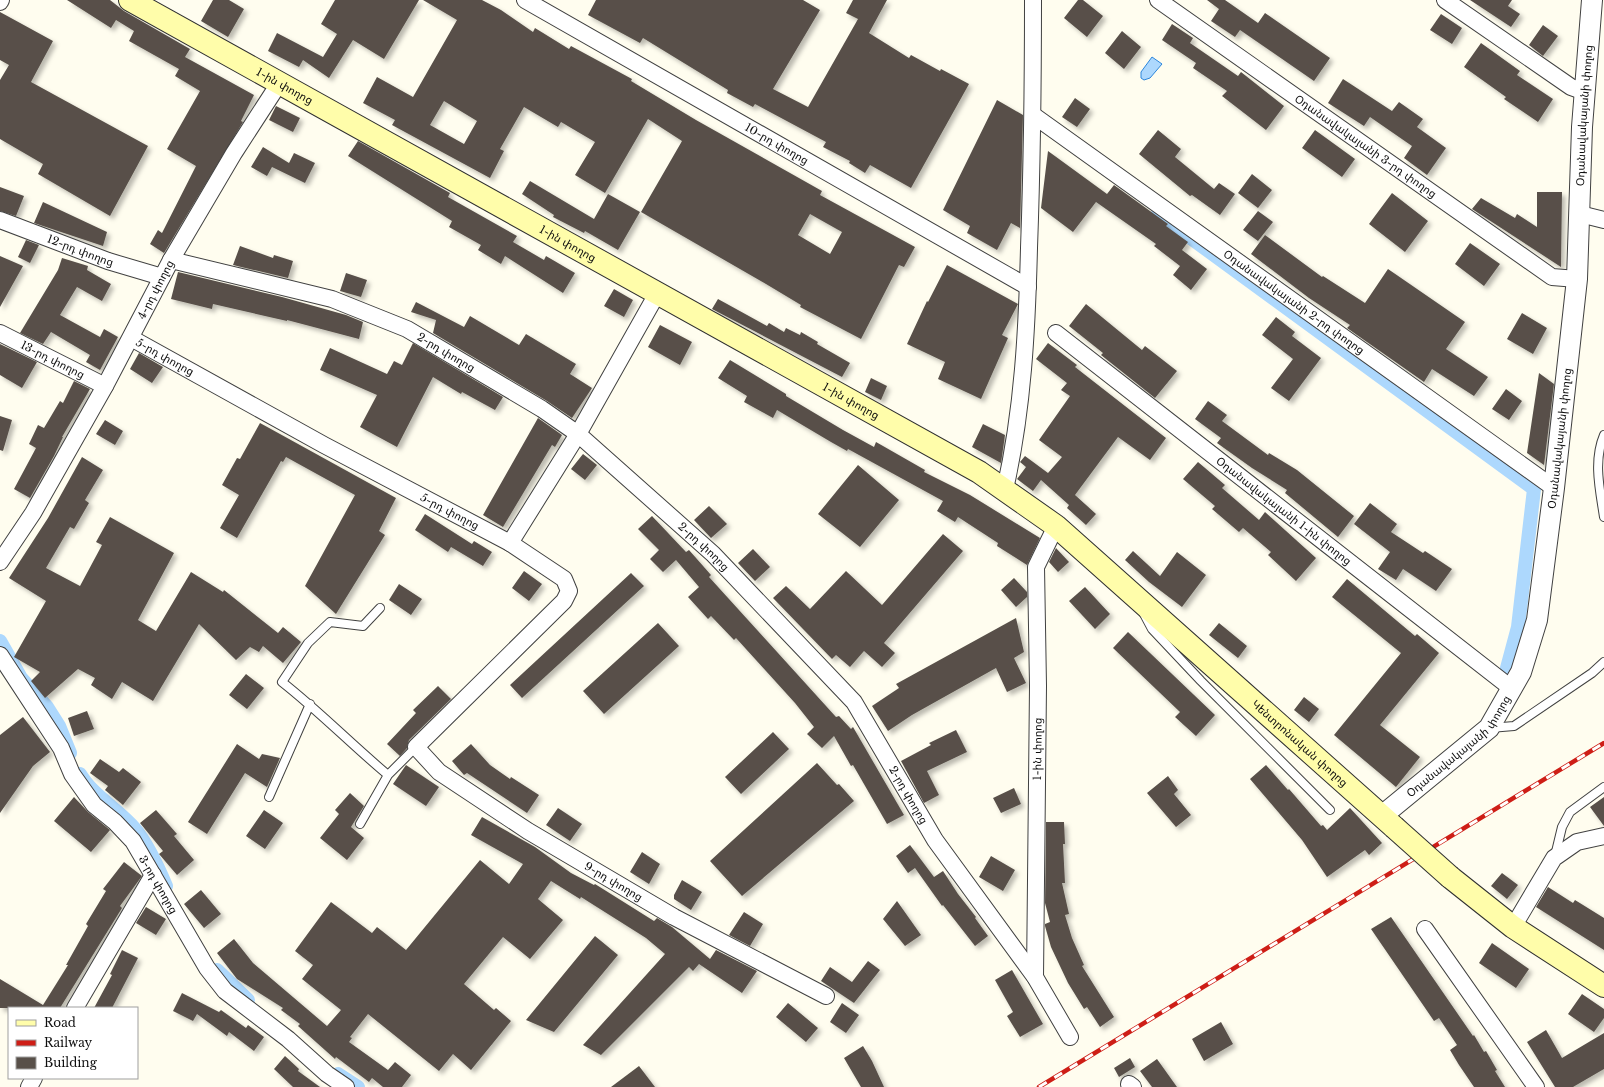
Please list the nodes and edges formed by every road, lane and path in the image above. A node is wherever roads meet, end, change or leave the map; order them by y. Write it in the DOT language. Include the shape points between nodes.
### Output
graph roads {
  1 [pos="130,0"];
  2 [pos="526,0"];
  3 [pos="1032,0"];
  4 [pos="1158,0"];
  5 [pos="1444,0"];
  6 [pos="1596,11"];
  7 [pos="280,82"];
  8 [pos="1585,92"];
  9 [pos="1033,115"];
  10 [pos="1580,214"];
  11 [pos="0,220"];
  12 [pos="1604,220"];
  13 [pos="172,260"];
  14 [pos="162,276"];
  15 [pos="1577,279"];
  16 [pos="1028,287"];
  17 [pos="658,292"];
  18 [pos="0,333"];
  19 [pos="1056,333"];
  20 [pos="131,338"];
  21 [pos="105,386"];
  22 [pos="578,434"];
  23 [pos="1604,435"];
  24 [pos="1554,488"];
  25 [pos="1005,489"];
  26 [pos="1604,517"];
  27 [pos="1056,526"];
  28 [pos="510,543"];
  29 [pos="0,562"];
  30 [pos="1135,596"];
  31 [pos="380,608"];
  32 [pos="0,655"];
  33 [pos="1604,662"];
  34 [pos="1511,688"];
  35 [pos="310,704"];
  36 [pos="1489,728"];
  37 [pos="416,747"];
  38 [pos="388,775"];
  39 [pos="1604,787"];
  40 [pos="269,797"];
  41 [pos="1330,810"];
  42 [pos="1388,821"];
  43 [pos="360,824"];
  44 [pos="1604,836"];
  45 [pos="1554,858"];
  46 [pos="153,875"];
  47 [pos="1513,927"];
  48 [pos="1425,929"];
  49 [pos="1035,977"];
  50 [pos="1604,986"];
  51 [pos="826,996"];
  52 [pos="76,1007"];
  53 [pos="1070,1037"];
  54 [pos="346,1087"];
  55 [pos="1536,1087"];
  1 -- 7 [label="main road, 1-ին փողոց"];
  2 -- 16 [label="street, 10-րդ փողոց"];
  3 -- 9 [label="street"];
  4 -- 15 [label="street, Օդանավակայանի 3-րդ փողոց" via="1552,277"];
  5 -- 8 [label="street" via="1571,87"];
  6 -- 8 [label="street, Օդանավակայանի փողոց"];
  7 -- 13 [label="street, 4-րդ փողոց" via="234,153"];
  7 -- 17 [label="main road, 1-ին փողոց"];
  8 -- 10 [label="street, Օդանավակայանի փողոց"];
  9 -- 16 [label="street"];
  9 -- 24 [label="street, Օդանավակայանի 2-րդ փողոց"];
  10 -- 12 [label="street"];
  10 -- 15 [label="street, Օդանավակայանի փողոց"];
  11 -- 14 [label="street, 12-րդ փողոց" via="108,261"];
  13 -- 14 [label="street, 4-րդ փողոց"];
  13 -- 22 [label="street, 2-րդ փողոց" via="332,299 407,329 542,409"];
  14 -- 20 [label="street, 4-րդ փողոց"];
  15 -- 24 [label="street, Օդանավակայանի փողոց"];
  16 -- 25 [label="street" via="1018,420 1013,458"];
  17 -- 22 [label="street"];
  17 -- 25 [label="main road, 1-ին փողոց"];
  18 -- 21 [label="street, 13-րդ փողոց"];
  19 -- 34 [label="street, Օդանավակայանի 1-ին փողոց"];
  20 -- 21 [label="street, 4-րդ փողոց"];
  20 -- 28 [label="street, 5-րդ փողոց" via="324,445"];
  21 -- 29 [label="street, 4-րդ փողոց" via="33,513"];
  22 -- 28 [label="street"];
  22 -- 49 [label="street, 2-րդ փողոց" via="713,554 854,702 935,840"];
  23 -- 26 [label="lane" via="1600,443 1597,475"];
  24 -- 34 [label="street, Օդանավակայանի փողոց" via="1537,620 1521,672"];
  25 -- 27 [label="main road, Կենտրոնական փողոց"];
  27 -- 30 [label="main road, Կենտրոնական փողոց"];
  27 -- 49 [label="street, 1-ին փողոց" via="1036,567 1038,686"];
  28 -- 37 [label="street, 5-րդ փողոց" via="564,579 569,592 564,601"];
  30 -- 41 [label="lane" via="1152,629"];
  30 -- 42 [label="main road, Կենտրոնական փողոց"];
  31 -- 35 [label="lane" via="363,626 330,622 308,643 282,682"];
  32 -- 46 [label="street, 3-րդ փողոց" via="61,748 72,774 94,805 133,841"];
  33 -- 36 [label="lane" via="1592,673 1514,726"];
  34 -- 36 [label="street, Օդանավակայանի փողոց"];
  35 -- 38 [label="lane"];
  35 -- 40 [label="lane"];
  36 -- 42 [label="street, Օդանավակայանի փողոց"];
  37 -- 38 [label="lane"];
  37 -- 51 [label="street, 9-րդ փողոց" via="439,772 528,831 674,916"];
  38 -- 43 [label="lane"];
  39 -- 45 [label="lane" via="1570,812 1562,827"];
  42 -- 47 [label="main road, Կենտրոնական փողոց, bridge" via="1450,877"];
  44 -- 45 [label="street" via="1578,842"];
  45 -- 47 [label="street"];
  46 -- 52 [label="street"];
  46 -- 54 [label="street, 3-րդ փողոց" via="207,968 225,991 288,1038 327,1074"];
  47 -- 50 [label="main road, Կենտրոնական փողոց"];
  48 -- 55 [label="street"];
  49 -- 53 [label="street, 2-րդ փողոց"];
}
